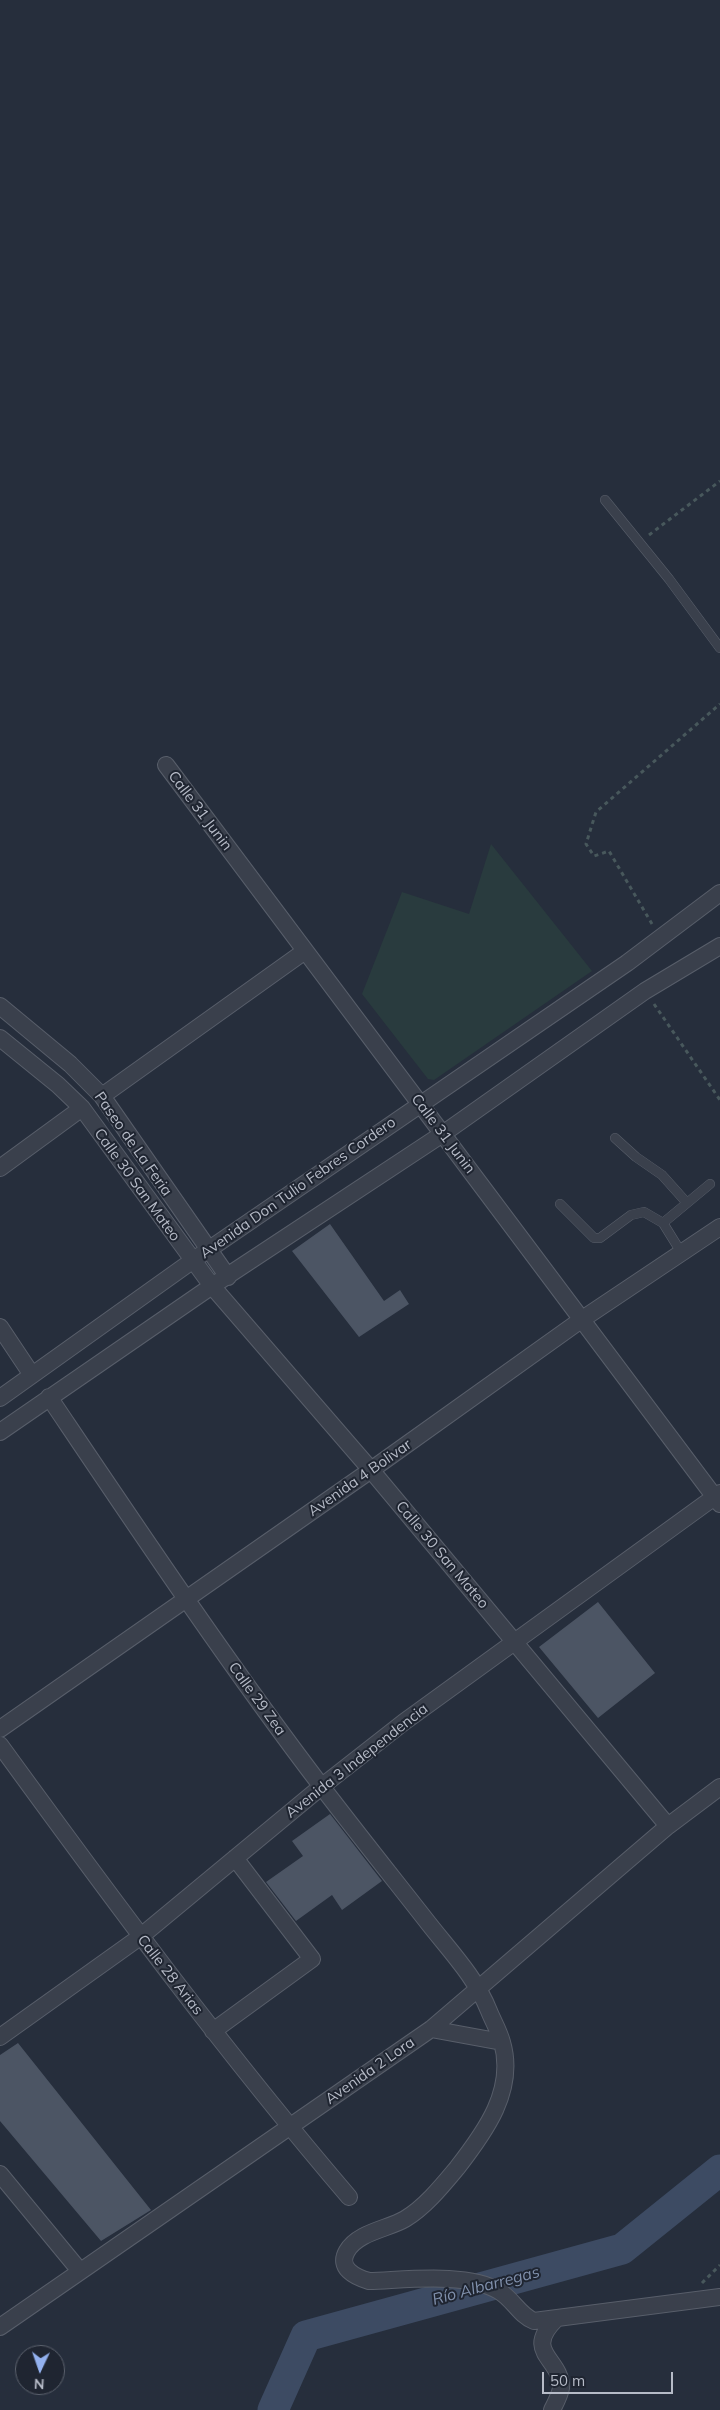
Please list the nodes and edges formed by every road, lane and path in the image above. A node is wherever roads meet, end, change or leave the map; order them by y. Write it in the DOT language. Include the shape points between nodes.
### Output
graph roads {
  1 [pos="720,481"];
  2 [pos="604,500"];
  3 [pos="640,543"];
  4 [pos="720,648"];
  5 [pos="720,704"];
  6 [pos="166,765"];
  7 [pos="720,893"];
  8 [pos="660,937"];
  9 [pos="720,946"];
  10 [pos="305,951"];
  11 [pos="645,991"];
  12 [pos="0,1006"];
  13 [pos="0,1038"];
  14 [pos="102,1096"];
  15 [pos="720,1100"];
  16 [pos="420,1104"];
  17 [pos="82,1108"];
  18 [pos="444,1133"];
  19 [pos="615,1138"];
  20 [pos="0,1168"];
  21 [pos="710,1184"];
  22 [pos="687,1203"];
  23 [pos="560,1204"];
  24 [pos="663,1223"];
  25 [pos="720,1227"];
  26 [pos="209,1251"];
  27 [pos="681,1252"];
  28 [pos="192,1261"];
  29 [pos="228,1277"];
  30 [pos="212,1286"];
  31 [pos="581,1320"];
  32 [pos="0,1327"];
  33 [pos="32,1375"];
  34 [pos="0,1398"];
  35 [pos="49,1398"];
  36 [pos="0,1432"];
  37 [pos="371,1470"];
  38 [pos="718,1498"];
  39 [pos="185,1600"];
  40 [pos="513,1641"];
  41 [pos="0,1729"];
  42 [pos="0,1745"];
  43 [pos="321,1787"];
  44 [pos="720,1787"];
  45 [pos="668,1826"];
  46 [pos="235,1858"];
  47 [pos="140,1937"];
  48 [pos="480,1988"];
  49 [pos="431,2029"];
  50 [pos="213,2031"];
  51 [pos="0,2038"];
  52 [pos="502,2042"];
  53 [pos="289,2127"];
  54 [pos="0,2174"];
  55 [pos="349,2197"];
  56 [pos="80,2271"];
  57 [pos="720,2297"];
  58 [pos="556,2320"];
  59 [pos="0,2327"];
  60 [pos="552,2410"];
  1 -- 3 [label="path"];
  2 -- 3 [label="lane"];
  3 -- 4 [label="lane"];
  5 -- 8 [label="path" via="596,812 586,844 594,856 608,851"];
  6 -- 10 [label="street, Calle 31 Junin"];
  7 -- 8 [label="street, Avenida Don Tulio Febres Cordero"];
  8 -- 16 [label="street, Avenida Don Tulio Febres Cordero"];
  9 -- 11 [label="street"];
  10 -- 14 [label="street"];
  10 -- 16 [label="street, Calle 31 Junin"];
  11 -- 15 [label="path"];
  11 -- 18 [label="street"];
  12 -- 14 [label="street, Paseo de La Feria" via="70,1064"];
  13 -- 17 [label="street, Paseo de La Feria"];
  14 -- 26 [label="street, Paseo de La Feria"];
  16 -- 18 [label="street, Calle 31 Junin"];
  16 -- 26 [label="street, Avenida Don Tulio Febres Cordero"];
  17 -- 20 [label="street"];
  17 -- 28 [label="street, Calle 30 San Mateo"];
  18 -- 29 [label="street"];
  18 -- 31 [label="street, Calle 31 Junin"];
  19 -- 22 [label="lane" via="662,1175"];
  21 -- 22 [label="lane"];
  22 -- 24 [label="lane"];
  23 -- 24 [label="lane" via="594,1238 600,1238 631,1215 644,1212"];
  24 -- 27 [label="lane"];
  25 -- 27 [label="street, Avenida 4 Bolivar"];
  26 -- 28 [label="street, Avenida Don Tulio Febres Cordero"];
  26 -- 29 [label="street, Paseo de La Feria"];
  27 -- 31 [label="street, Avenida 4 Bolivar"];
  28 -- 30 [label="street, Calle 30 San Mateo"];
  28 -- 33 [label="street, Avenida Don Tulio Febres Cordero"];
  29 -- 30 [label="street"];
  30 -- 35 [label="street"];
  30 -- 37 [label="street, Calle 30 San Mateo"];
  31 -- 37 [label="street, Avenida 4 Bolivar"];
  31 -- 38 [label="street, Calle 31 Junin"];
  32 -- 33 [label="street"];
  33 -- 34 [label="street, Avenida Don Tulio Febres Cordero"];
  35 -- 36 [label="street"];
  35 -- 39 [label="street, Calle 29 Zea"];
  37 -- 39 [label="street, Avenida 4 Bolivar"];
  37 -- 40 [label="street, Calle 30 San Mateo"];
  38 -- 40 [label="street, Avenida 3 Independencia"];
  39 -- 41 [label="street, Avenida 4 Bolivar"];
  39 -- 43 [label="street, Calle 29 Zea"];
  40 -- 43 [label="street, Avenida 3 Independencia"];
  40 -- 45 [label="street, Calle 30 San Mateo"];
  42 -- 47 [label="street, Calle 28 Arias"];
  43 -- 46 [label="street, Avenida 3 Independencia"];
  43 -- 48 [label="street, Calle 29 Zea"];
  44 -- 45 [label="street, Avenida 2 Lora"];
  45 -- 48 [label="street, Avenida 2 Lora"];
  46 -- 47 [label="street, Avenida 3 Independencia"];
  46 -- 50 [label="street" via="312,1959"];
  47 -- 50 [label="street, Calle 28 Arias"];
  47 -- 51 [label="street, Avenida 3 Independencia"];
  48 -- 49 [label="street, Avenida 2 Lora"];
  48 -- 52 [label="street, Calle 29 Zea"];
  49 -- 52 [label="street"];
  49 -- 53 [label="street, Avenida 2 Lora"];
  50 -- 53 [label="street, Calle 28 Arias"];
  52 -- 58 [label="street, Calle 29 Zea" via="505,2064 502,2093 478,2141 439,2189 406,2218 356,2243 347,2251 344,2262 356,2278 369,2281 471,2281 500,2292 525,2317 534,2321"];
  53 -- 55 [label="street, Calle 28 Arias"];
  53 -- 56 [label="street, Avenida 2 Lora"];
  54 -- 56 [label="street"];
  56 -- 59 [label="street, Avenida 2 Lora"];
  57 -- 58 [label="street"];
  58 -- 60 [label="street" via="544,2331 543,2342 544,2354 559,2379 561,2390"];
}
